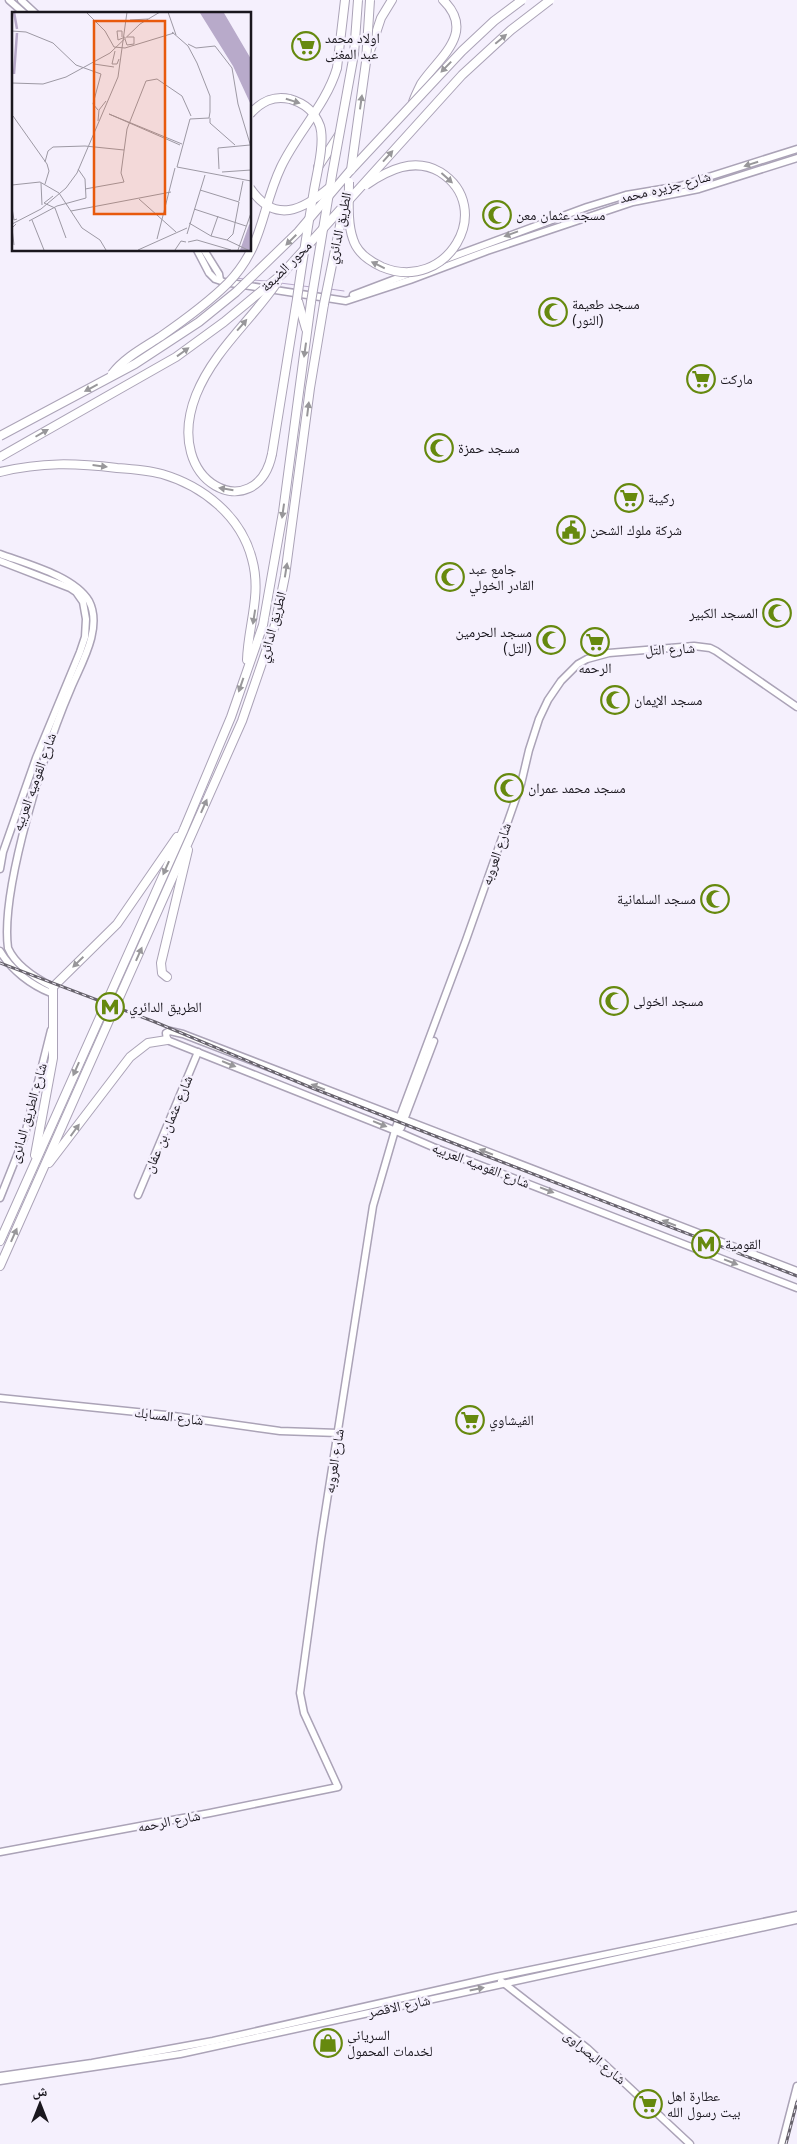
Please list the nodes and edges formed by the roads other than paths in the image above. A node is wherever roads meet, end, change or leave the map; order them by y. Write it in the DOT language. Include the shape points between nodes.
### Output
graph roads {
  1 [pos="9,0"];
  2 [pos="21,0"];
  3 [pos="345,0"];
  4 [pos="358,0"];
  5 [pos="370,0"];
  6 [pos="392,0"];
  7 [pos="443,0"];
  8 [pos="522,0"];
  9 [pos="550,0"];
  10 [pos="23,12"];
  11 [pos="34,12"];
  12 [pos="366,62"];
  13 [pos="413,102"];
  14 [pos="251,113"];
  15 [pos="339,134"];
  16 [pos="797,149"];
  17 [pos="774,156"];
  18 [pos="797,158"];
  19 [pos="777,164"];
  20 [pos="318,167"];
  21 [pos="349,172"];
  22 [pos="349,182"];
  23 [pos="251,189"];
  24 [pos="356,192"];
  25 [pos="251,250"];
  26 [pos="198,251"];
  27 [pos="205,251"];
  28 [pos="251,251"];
  29 [pos="477,251"];
  30 [pos="282,274"];
  31 [pos="220,280"];
  32 [pos="297,299"];
  33 [pos="307,333"];
  34 [pos="109,378"];
  35 [pos="0,436"];
  36 [pos="0,457"];
  37 [pos="0,472"];
  38 [pos="0,554"];
  39 [pos="0,561"];
  40 [pos="79,592"];
  41 [pos="587,659"];
  42 [pos="247,669"];
  43 [pos="797,706"];
  44 [pos="194,827"];
  45 [pos="184,829"];
  46 [pos="2,872"];
  47 [pos="2,906"];
  48 [pos="0,951"];
  49 [pos="167,977"];
  50 [pos="52,990"];
  51 [pos="52,1026"];
  52 [pos="167,1040"];
  53 [pos="198,1052"];
  54 [pos="402,1119"];
  55 [pos="396,1131"];
  56 [pos="34,1164"];
  57 [pos="44,1168"];
  58 [pos="138,1195"];
  59 [pos="0,1198"];
  60 [pos="0,1241"];
  61 [pos="0,1266"];
  62 [pos="797,1271"];
  63 [pos="797,1288"];
  64 [pos="0,1398"];
  65 [pos="338,1433"];
  66 [pos="338,1787"];
  67 [pos="0,1852"];
  68 [pos="797,1915"];
  69 [pos="797,1920"];
  70 [pos="591,1961"];
  71 [pos="496,1977"];
  72 [pos="503,1983"];
  73 [pos="0,2076"];
  74 [pos="0,2081"];
  75 [pos="797,2086"];
  76 [pos="690,2144"];
  77 [pos="782,2144"];
  1 -- 10 [label="street"];
  2 -- 11 [label="street"];
  3 -- 25 [label="highway, bridge" via="342,41 333,80 282,165"];
  4 -- 15 [label="highway, الطريق الدائري, bridge" via="354,54"];
  5 -- 12 [label="highway, الطريق الدائري, bridge"];
  6 -- 12 [label="highway, bridge" via="381,18"];
  7 -- 13 [label="highway" via="454,17 454,38 449,50 421,84"];
  8 -- 13 [label="highway, محور الضبعة, one-way, bridge" via="475,38"];
  24 -- 9 [label="highway, محور الضبعة, one-way, bridge" via="474,62"];
  22 -- 12 [label="highway, الطريق الدائري, one-way, bridge"];
  13 -- 21 [label="highway, محور الضبعة, bridge"];
  14 -- 20 [label="highway, one-way, bridge" via="262,103 275,98 306,106 316,117 322,136"];
  15 -- 20 [label="highway, bridge"];
  15 -- 33 [label="highway, الطريق الدائري, bridge"];
  16 -- 17 [label="street, شارع جزيره محمد"];
  17 -- 19 [label="street"];
  17 -- 29 [label="street, شارع جزيره محمد, one-way" via="680,186 605,202"];
  18 -- 19 [label="street, شارع جزيره محمد"];
  19 -- 29 [label="street, شارع جزيره محمد" via="699,188 634,202"];
  20 -- 32 [label="highway, bridge"];
  21 -- 23 [label="highway, bridge" via="312,203 294,210 266,205"];
  21 -- 34 [label="highway, محور الضبعة, one-way, bridge" via="298,232 236,292 199,322"];
  24 -- 22 [label="highway, one-way, bridge" via="395,168 429,167 444,175 459,193 464,216 462,232 453,250 426,269 401,273 374,264 360,252 352,239"];
  44 -- 22 [label="highway, الطريق الدائري, one-way, bridge" via="242,721 275,626 286,576 310,388"];
  24 -- 30 [label="highway, محور الضبعة, bridge"];
  26 -- 31 [label="street" via="209,273"];
  27 -- 31 [label="street" via="220,274"];
  28 -- 34 [label="highway, bridge" via="238,272 215,294 179,324 130,357"];
  29 -- 31 [label="street, شارع جزيره محمد" via="346,301"];
  32 -- 30 [label="highway, one-way, bridge" via="269,468 254,485 235,490 219,488 204,479 191,455 188,430 197,395 235,332"];
  36 -- 30 [label="highway, محور الضبعة, one-way, bridge" via="176,358"];
  32 -- 33 [label="highway"];
  33 -- 42 [label="highway, الطريق الدائري, one-way" via="274,566 263,625"];
  34 -- 35 [label="highway, محور الضبعة, one-way, bridge"];
  37 -- 42 [label="highway, one-way" via="63,463 137,470 182,482 211,499 231,517 252,558 256,600"];
  38 -- 40 [label="street" via="68,581"];
  39 -- 40 [label="street"];
  40 -- 46 [label="street, شارع القوميه العربيه" via="90,605 92,613 90,642 55,724"];
  41 -- 43 [label="street, شارع التل" via="634,651 694,646 710,648"];
  41 -- 54 [label="street, شارع العروبه" via="561,680 539,719 521,784 432,1034 435,1039"];
  42 -- 45 [label="highway, الطريق الدائري, one-way"];
  44 -- 49 [label="highway" via="161,963 162,973"];
  57 -- 44 [label="highway, الطريق الدائري, one-way"];
  45 -- 50 [label="highway, one-way" via="117,924"];
  45 -- 56 [label="highway, الطريق الدائري, one-way"];
  47 -- 50 [label="street" via="2,933 13,957"];
  48 -- 50 [label="street" via="21,975"];
  50 -- 51 [label="highway"];
  51 -- 56 [label="highway" via="53,1058"];
  51 -- 59 [label="street, شارع الطريق الدائرى" via="24,1138"];
  52 -- 53 [label="street, شارع القوميه العربيه"];
  54 -- 52 [label="street, شارع القوميه العربيه, one-way" via="172,1031 166,1033"];
  57 -- 52 [label="highway, one-way" via="130,1057 148,1043"];
  53 -- 55 [label="street, شارع القوميه العربيه, one-way"];
  53 -- 58 [label="street, شارع عثمان بن عفان"];
  54 -- 55 [label="street, شارع العروبه" via="400,1129"];
  62 -- 54 [label="street, شارع القوميه العربيه, one-way"];
  55 -- 63 [label="street, شارع القوميه العربيه, one-way"];
  55 -- 65 [label="street, شارع العروبه" via="373,1206"];
  56 -- 60 [label="highway, الطريق الدائري"];
  61 -- 57 [label="highway, الطريق الدائري, one-way"];
  64 -- 65 [label="street, شارع المسابك" via="280,1431"];
  65 -- 66 [label="street, شارع العروبه" via="300,1693 304,1713"];
  66 -- 67 [label="street, شارع الرحمه"];
  68 -- 70 [label="street, شارع الاقصر"];
  69 -- 70 [label="street, شارع الاقصر"];
  70 -- 71 [label="street, شارع الاقصر"];
  70 -- 72 [label="street, شارع الاقصر"];
  71 -- 72 [label="street, شارع البصراوى"];
  71 -- 73 [label="street, شارع الاقصر" via="169,2050"];
  74 -- 72 [label="street, شارع الاقصر, one-way" via="180,2054"];
  72 -- 76 [label="street, شارع البصراوى" via="587,2048"];
  75 -- 77 [label="street"];
}
